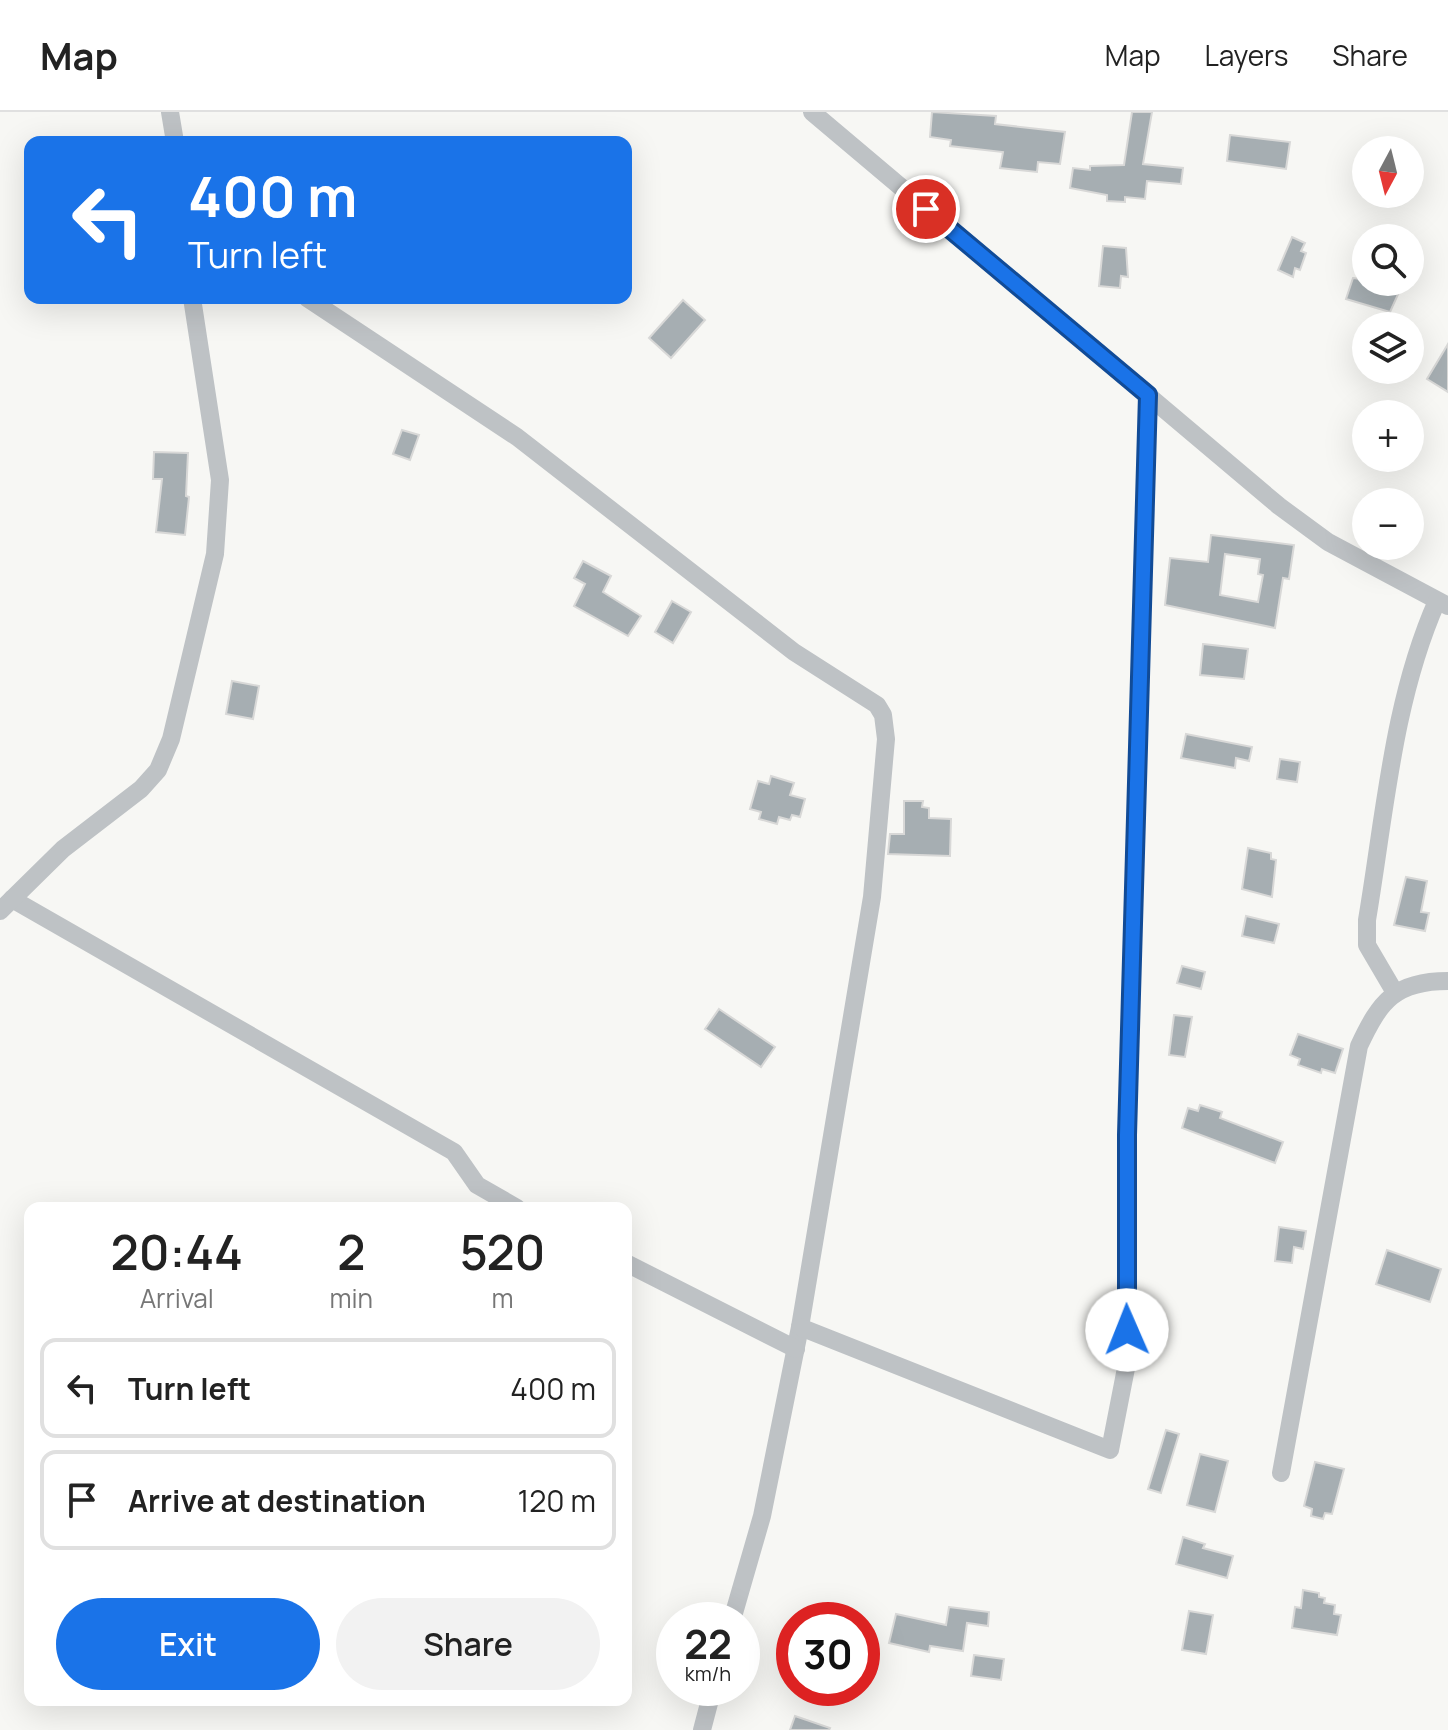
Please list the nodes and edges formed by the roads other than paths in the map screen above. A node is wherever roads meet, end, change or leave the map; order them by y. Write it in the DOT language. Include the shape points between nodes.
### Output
graph roads {
  1 [pos="170,112"];
  2 [pos="812,112"];
  3 [pos="174,136"];
  4 [pos="193,304"];
  5 [pos="316,304"];
  6 [pos="1148,395"];
  7 [pos="1443,604"];
  8 [pos="6,905"];
  9 [pos="1448,981"];
  10 [pos="1394,991"];
  11 [pos="507,1202"];
  12 [pos="632,1266"];
  13 [pos="800,1327"];
  14 [pos="796,1349"];
  15 [pos="1281,1473"];
  16 [pos="737,1602"];
  17 [pos="708,1706"];
  18 [pos="702,1730"];
  1 -- 3 [label="street"];
  2 -- 6 [label="street"];
  4 -- 8 [label="street" via="220,480 219,523 171,739 158,770 141,789 84,831"];
  5 -- 13 [label="street" via="517,437 794,652 877,705 883,715 886,765 872,897"];
  6 -- 7 [label="street" via="1328,542"];
  6 -- 13 [label="street" via="1127,1135 1128,1358 1110,1450"];
  7 -- 10 [label="street" via="1420,639 1404,693 1367,920 1367,945"];
  8 -- 11 [label="street" via="454,1152 477,1185"];
  9 -- 10 [label="street" via="1415,983"];
  10 -- 15 [label="street" via="1367,1028 1352,1066 1341,1160"];
  12 -- 14 [label="street"];
  13 -- 14 [label="street"];
  14 -- 16 [label="street" via="762,1516"];
  17 -- 18 [label="street"];
}
